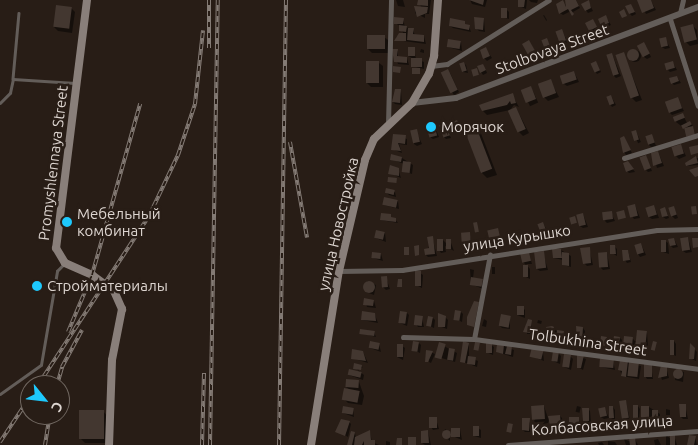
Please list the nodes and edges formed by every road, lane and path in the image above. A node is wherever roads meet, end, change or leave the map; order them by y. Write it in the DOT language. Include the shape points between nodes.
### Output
graph roads {
  1 [pos="87,0"];
  2 [pos="391,0"];
  3 [pos="438,0"];
  4 [pos="549,0"];
  5 [pos="683,0"];
  6 [pos="698,7"];
  7 [pos="19,13"];
  8 [pos="680,13"];
  9 [pos="670,19"];
  10 [pos="431,66"];
  11 [pos="13,79"];
  12 [pos="76,84"];
  13 [pos="0,103"];
  14 [pos="412,103"];
  15 [pos="698,106"];
  16 [pos="388,124"];
  17 [pos="698,135"];
  18 [pos="624,158"];
  19 [pos="698,230"];
  20 [pos="490,254"];
  21 [pos="65,264"];
  22 [pos="339,271"];
  23 [pos="403,337"];
  24 [pos="474,339"];
  25 [pos="698,369"];
  26 [pos="0,394"];
  27 [pos="698,431"];
  28 [pos="109,445"];
  29 [pos="311,445"];
  30 [pos="508,445"];
  1 -- 12 [label="main road, Promyshlennaya Street"];
  2 -- 16 [label="street"];
  3 -- 10 [label="main road, улица Новостройка"];
  4 -- 10 [label="street" via="447,64"];
  5 -- 8 [label="street"];
  6 -- 8 [label="street, Stolbovaya Street"];
  7 -- 11 [label="lane"];
  8 -- 9 [label="street, Stolbovaya Street"];
  9 -- 14 [label="street, Stolbovaya Street" via="456,98"];
  9 -- 15 [label="street"];
  10 -- 14 [label="main road, улица Новостройка"];
  11 -- 12 [label="lane"];
  11 -- 13 [label="lane" via="10,93"];
  12 -- 21 [label="main road, Promyshlennaya Street" via="56,248"];
  14 -- 16 [label="main road, улица Новостройка"];
  16 -- 22 [label="main road, улица Новостройка" via="374,140 365,160"];
  17 -- 18 [label="street"];
  19 -- 20 [label="street, улица Курышко" via="657,230"];
  20 -- 22 [label="street, улица Курышко" via="402,270"];
  20 -- 24 [label="street"];
  21 -- 26 [label="lane" via="57,271 41,365"];
  21 -- 28 [label="main road" via="106,284 117,295 122,309 112,360"];
  22 -- 29 [label="main road, улица Новостройка"];
  23 -- 24 [label="street, Tolbukhina Street"];
  24 -- 25 [label="street, Tolbukhina Street"];
  27 -- 30 [label="street, Колбасовская улица"];
}
